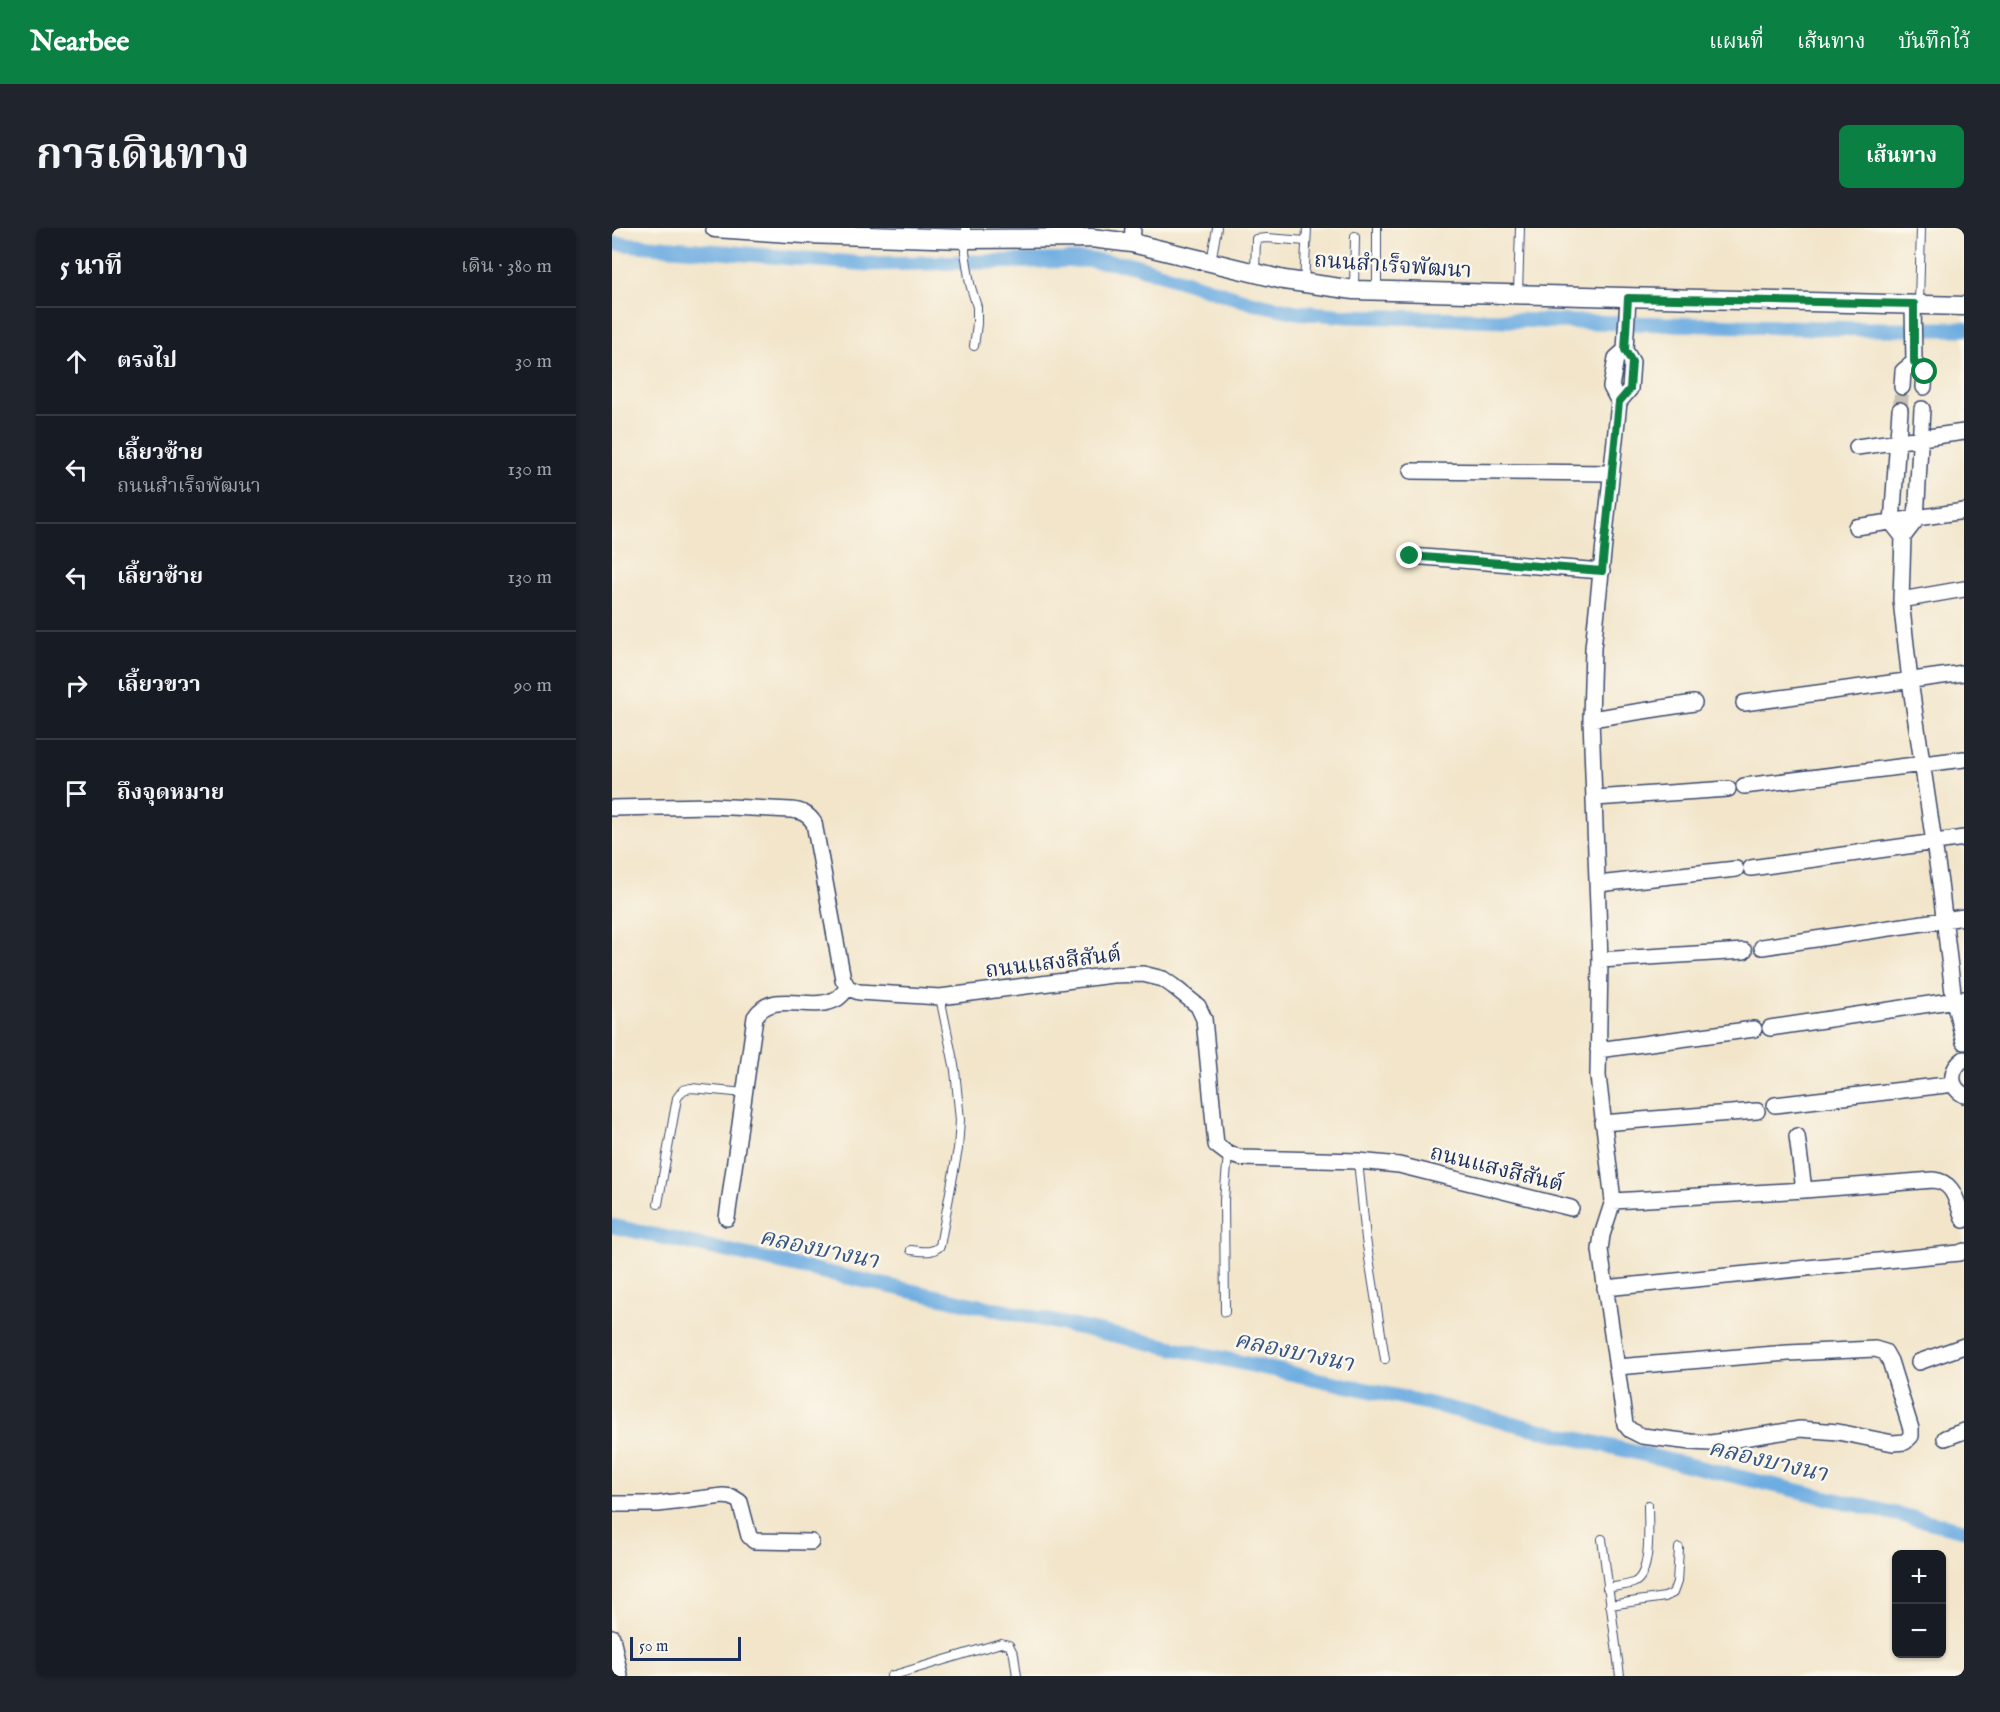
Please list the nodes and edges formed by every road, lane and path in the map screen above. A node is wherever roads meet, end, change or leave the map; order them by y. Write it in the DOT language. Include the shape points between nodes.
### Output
graph roads {
  1 [pos="715,228"];
  2 [pos="1217,228"];
  3 [pos="1307,228"];
  4 [pos="1377,228"];
  5 [pos="1520,228"];
  6 [pos="1921,228"];
  7 [pos="886,232"];
  8 [pos="1133,235"];
  9 [pos="1355,236"];
  10 [pos="965,240"];
  11 [pos="1306,241"];
  12 [pos="1211,262"];
  13 [pos="1255,273"];
  14 [pos="1304,283"];
  15 [pos="1354,291"];
  16 [pos="1377,291"];
  17 [pos="1518,294"];
  18 [pos="1628,298"];
  19 [pos="1916,304"];
  20 [pos="1964,306"];
  21 [pos="974,346"];
  22 [pos="1914,359"];
  23 [pos="1902,387"];
  24 [pos="1924,387"];
  25 [pos="1922,409"];
  26 [pos="1900,410"];
  27 [pos="1964,432"];
  28 [pos="1920,438"];
  29 [pos="1898,442"];
  30 [pos="1857,447"];
  31 [pos="1411,471"];
  32 [pos="1611,473"];
  33 [pos="1964,512"];
  34 [pos="1916,520"];
  35 [pos="1892,523"];
  36 [pos="1856,527"];
  37 [pos="1903,537"];
  38 [pos="1410,556"];
  39 [pos="1602,571"];
  40 [pos="1964,590"];
  41 [pos="1901,600"];
  42 [pos="1964,673"];
  43 [pos="1910,681"];
  44 [pos="1694,703"];
  45 [pos="1744,704"];
  46 [pos="1591,719"];
  47 [pos="1964,759"];
  48 [pos="1921,764"];
  49 [pos="1744,786"];
  50 [pos="1728,789"];
  51 [pos="1595,798"];
  52 [pos="612,808"];
  53 [pos="1964,838"];
  54 [pos="1933,842"];
  55 [pos="1598,884"];
  56 [pos="1964,917"];
  57 [pos="1944,919"];
  58 [pos="1762,947"];
  59 [pos="1744,951"];
  60 [pos="1600,960"];
  61 [pos="848,988"];
  62 [pos="940,998"];
  63 [pos="1959,1000"];
  64 [pos="1754,1029"];
  65 [pos="1770,1029"];
  66 [pos="1964,1042"];
  67 [pos="1598,1050"];
  68 [pos="1964,1059"];
  69 [pos="1959,1090"];
  70 [pos="745,1093"];
  71 [pos="1775,1105"];
  72 [pos="1757,1111"];
  73 [pos="1602,1124"];
  74 [pos="1797,1136"];
  75 [pos="1228,1154"];
  76 [pos="1358,1161"];
  77 [pos="1804,1190"];
  78 [pos="1613,1201"];
  79 [pos="658,1204"];
  80 [pos="1571,1208"];
  81 [pos="727,1218"];
  82 [pos="1964,1220"];
  83 [pos="911,1250"];
  84 [pos="1964,1251"];
  85 [pos="1605,1288"];
  86 [pos="1225,1312"];
  87 [pos="1964,1346"];
  88 [pos="1385,1359"];
  89 [pos="1919,1362"];
  90 [pos="1617,1367"];
  91 [pos="1964,1431"];
  92 [pos="1945,1438"];
  93 [pos="612,1503"];
  94 [pos="1648,1505"];
  95 [pos="1602,1539"];
  96 [pos="812,1542"];
  97 [pos="1679,1548"];
  98 [pos="1607,1588"];
  99 [pos="1610,1605"];
  100 [pos="612,1636"];
  101 [pos="620,1676"];
  102 [pos="891,1676"];
  103 [pos="1017,1676"];
  104 [pos="1620,1676"];
  1 -- 7 [label="street, ถนนสำเร็จพัฒนา"];
  2 -- 12 [label="lane"];
  3 -- 11 [label="lane"];
  4 -- 16 [label="lane"];
  5 -- 17 [label="lane"];
  6 -- 19 [label="lane"];
  7 -- 10 [label="street, ถนนสำเร็จพัฒนา"];
  8 -- 10 [label="street, ถนนสำเร็จพัฒนา"];
  8 -- 12 [label="street, ถนนสำเร็จพัฒนา"];
  9 -- 15 [label="lane"];
  10 -- 21 [label="lane" via="977,307"];
  11 -- 13 [label="lane" via="1256,239"];
  11 -- 14 [label="lane"];
  12 -- 13 [label="street, ถนนสำเร็จพัฒนา"];
  13 -- 14 [label="street, ถนนสำเร็จพัฒนา"];
  14 -- 15 [label="street, ถนนสำเร็จพัฒนา"];
  15 -- 16 [label="street, ถนนสำเร็จพัฒนา"];
  16 -- 17 [label="street, ถนนสำเร็จพัฒนา"];
  17 -- 18 [label="street, ถนนสำเร็จพัฒนา"];
  18 -- 19 [label="street, ถนนสำเร็จพัฒนา"];
  18 -- 32 [label="street" via="1625,345 1616,358 1611,387 1619,402"];
  19 -- 20 [label="street, ถนนสำเร็จพัฒนา"];
  19 -- 22 [label="street"];
  22 -- 23 [label="street" via="1904,371"];
  22 -- 24 [label="street" via="1925,372"];
  25 -- 28 [label="street"];
  26 -- 29 [label="street"];
  27 -- 28 [label="street"];
  28 -- 29 [label="street"];
  28 -- 34 [label="street"];
  29 -- 30 [label="street"];
  29 -- 35 [label="street"];
  31 -- 32 [label="street"];
  32 -- 39 [label="street"];
  33 -- 34 [label="street"];
  34 -- 35 [label="street"];
  34 -- 37 [label="street"];
  35 -- 36 [label="street"];
  35 -- 37 [label="street"];
  37 -- 41 [label="street"];
  38 -- 39 [label="street"];
  39 -- 46 [label="street" via="1593,648"];
  40 -- 41 [label="street"];
  41 -- 43 [label="street"];
  42 -- 43 [label="street"];
  43 -- 45 [label="street"];
  43 -- 48 [label="street"];
  44 -- 46 [label="street"];
  46 -- 51 [label="street"];
  47 -- 48 [label="street"];
  48 -- 49 [label="street"];
  48 -- 54 [label="street"];
  50 -- 51 [label="street"];
  51 -- 55 [label="street"];
  52 -- 61 [label="street" via="722,807 791,810 809,816 814,823 843,979"];
  53 -- 54 [label="street"];
  54 -- 55 [label="street" via="1743,869"];
  54 -- 57 [label="street"];
  55 -- 60 [label="street"];
  56 -- 57 [label="street"];
  57 -- 58 [label="street"];
  57 -- 63 [label="street"];
  59 -- 60 [label="street"];
  60 -- 67 [label="street"];
  61 -- 62 [label="street, ถนนแสงสีสันต์"];
  61 -- 70 [label="street" via="838,998 820,1003 771,1003 761,1008 755,1017"];
  62 -- 75 [label="street, ถนนแสงสีสันต์" via="1112,975 1143,974 1163,979 1198,1006 1204,1019 1216,1145"];
  62 -- 83 [label="lane" via="959,1099 958,1149 940,1246 927,1252"];
  63 -- 65 [label="street"];
  63 -- 66 [label="street"];
  64 -- 67 [label="street"];
  67 -- 73 [label="street"];
  68 -- 69 [label="street" via="1954,1070"];
  69 -- 71 [label="street"];
  70 -- 79 [label="lane" via="682,1090"];
  70 -- 81 [label="street"];
  72 -- 73 [label="street"];
  73 -- 78 [label="street"];
  74 -- 77 [label="street"];
  75 -- 76 [label="street, ถนนแสงสีสันต์" via="1242,1158"];
  75 -- 86 [label="lane" via="1224,1200"];
  76 -- 80 [label="street, ถนนแสงสีสันต์" via="1399,1165"];
  76 -- 88 [label="lane"];
  77 -- 78 [label="street"];
  77 -- 82 [label="street" via="1942,1181 1949,1185"];
  78 -- 85 [label="street" via="1600,1250"];
  84 -- 85 [label="street"];
  85 -- 90 [label="street"];
  87 -- 89 [label="street"];
  90 -- 90 [label="street" via="1875,1349 1885,1352 1890,1361 1911,1436 1905,1442 1893,1443 1800,1429 1711,1443 1642,1436 1625,1424"];
  91 -- 92 [label="street"];
  93 -- 96 [label="street" via="658,1504 732,1497 740,1502 749,1536 754,1541"];
  94 -- 98 [label="lane" via="1646,1562 1641,1577 1634,1583"];
  95 -- 98 [label="lane"];
  97 -- 99 [label="lane" via="1673,1593"];
  98 -- 99 [label="lane"];
  99 -- 104 [label="lane"];
  100 -- 101 [label="street"];
  102 -- 103 [label="lane" via="1001,1643 1009,1645 1014,1655"];
}
